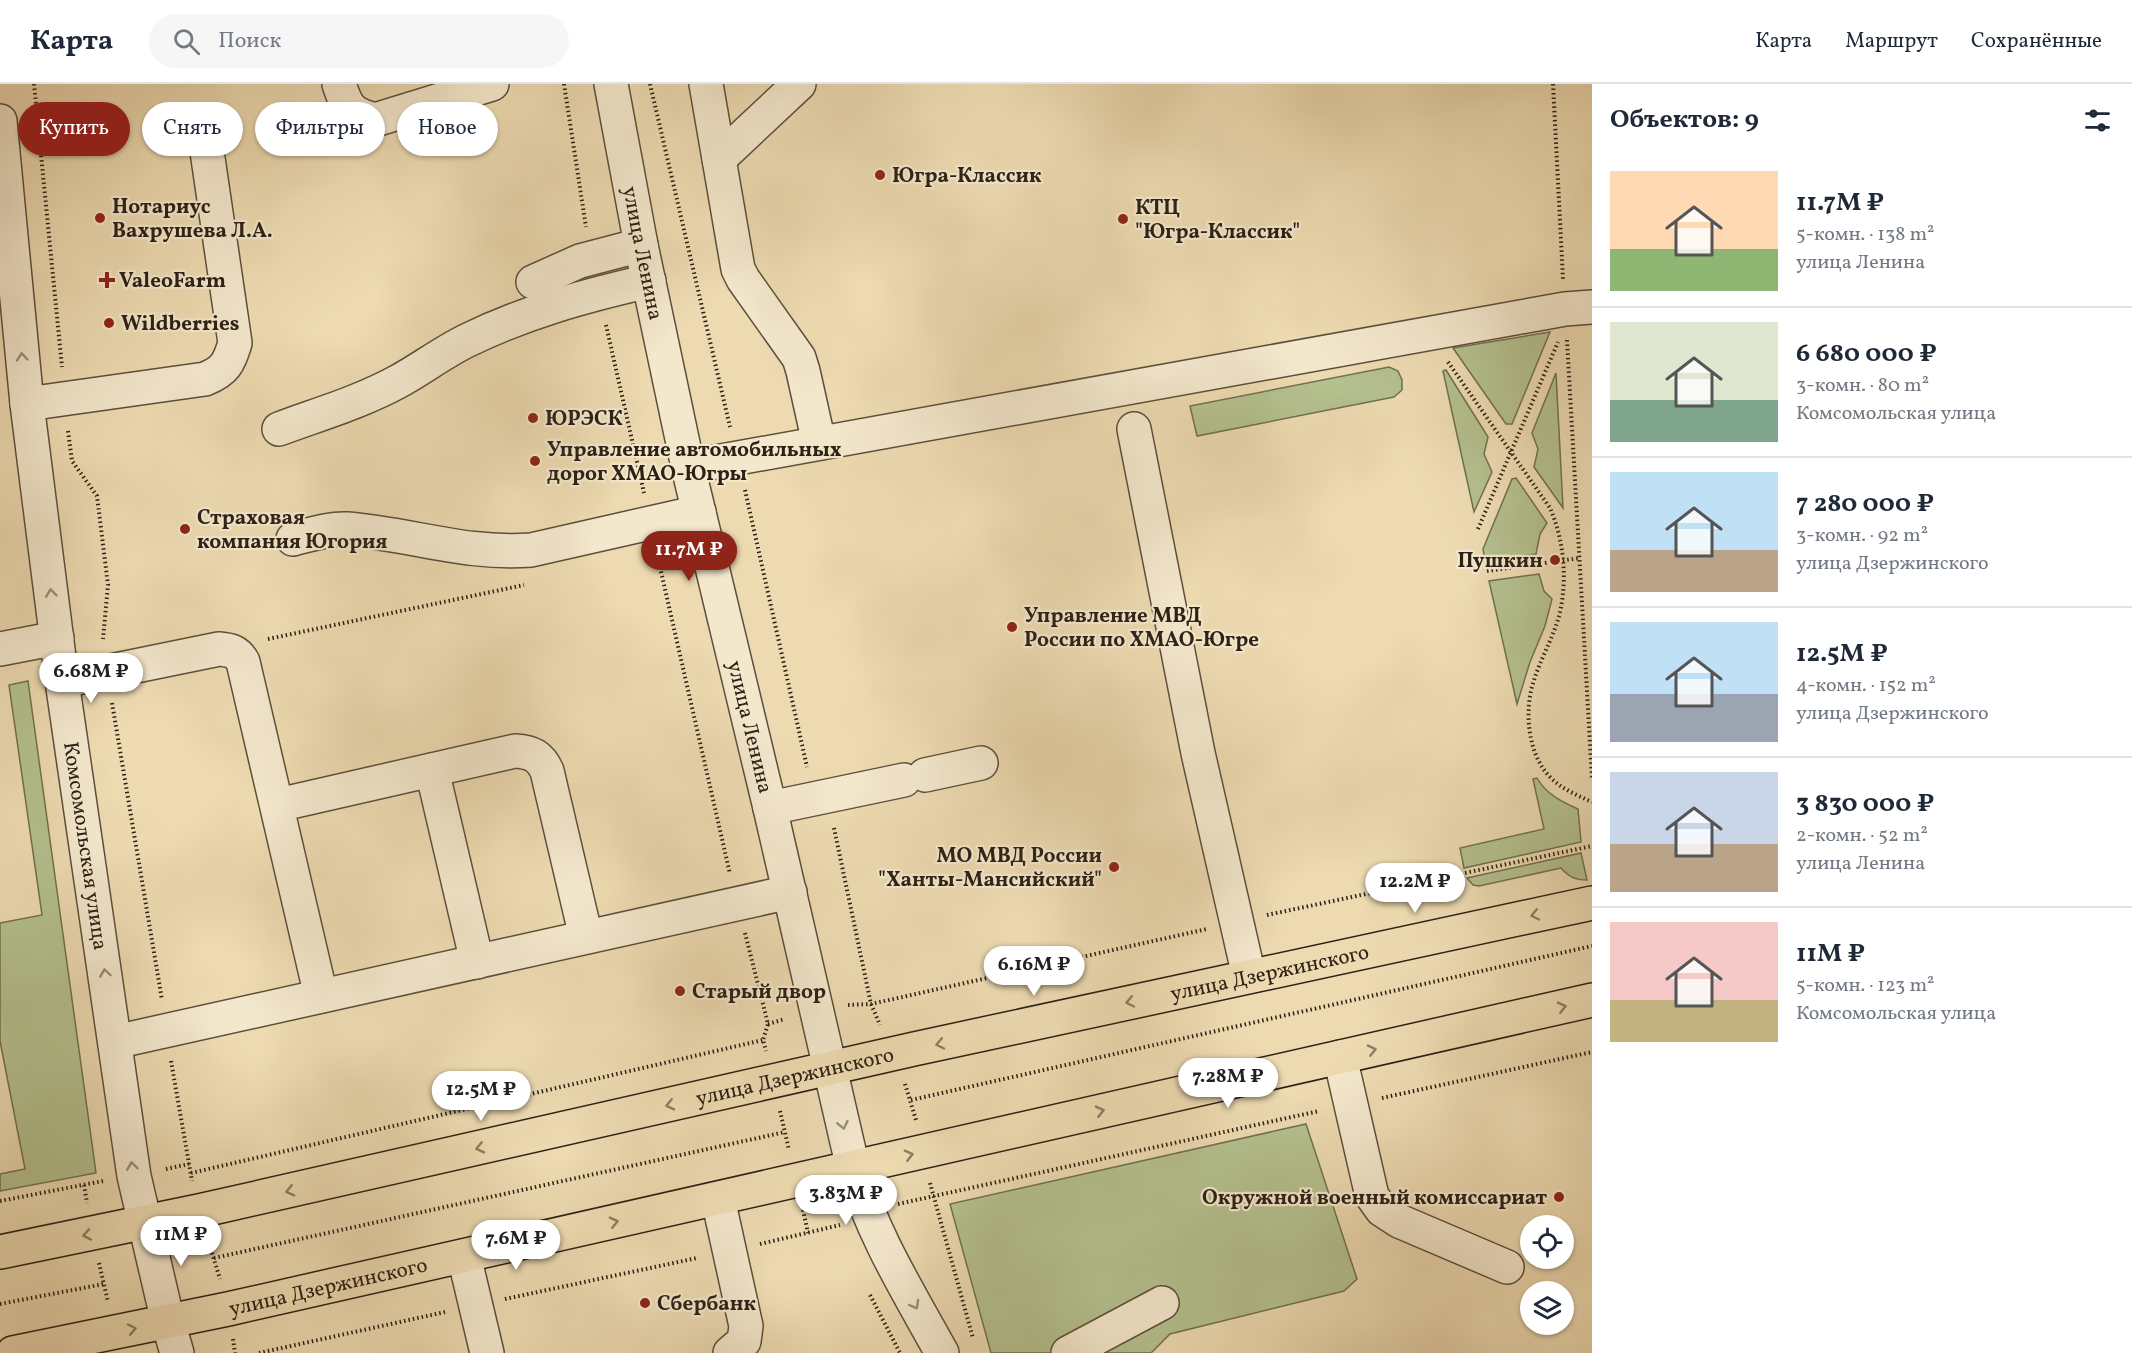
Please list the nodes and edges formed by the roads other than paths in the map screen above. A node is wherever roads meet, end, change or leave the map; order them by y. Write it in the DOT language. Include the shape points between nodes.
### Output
graph roads {
  1 [pos="339,84"];
  2 [pos="492,84"];
  3 [pos="611,84"];
  4 [pos="706,84"];
  5 [pos="799,84"];
  6 [pos="0,121"];
  7 [pos="208,156"];
  8 [pos="719,159"];
  9 [pos="641,246"];
  10 [pos="649,281"];
  11 [pos="533,282"];
  12 [pos="1574,313"];
  13 [pos="27,404"];
  14 [pos="279,429"];
  15 [pos="1134,429"];
  16 [pos="819,443"];
  17 [pos="688,467"];
  18 [pos="699,512"];
  19 [pos="293,538"];
  20 [pos="57,638"];
  21 [pos="0,649"];
  22 [pos="62,681"];
  23 [pos="981,764"];
  24 [pos="432,770"];
  25 [pos="278,805"];
  26 [pos="770,807"];
  27 [pos="790,892"];
  28 [pos="1592,903"];
  29 [pos="586,937"];
  30 [pos="477,962"];
  31 [pos="1249,976"];
  32 [pos="321,996"];
  33 [pos="1592,1000"];
  34 [pos="115,1042"];
  35 [pos="1340,1057"];
  36 [pos="830,1068"];
  37 [pos="853,1168"];
  38 [pos="718,1199"];
  39 [pos="144,1223"];
  40 [pos="0,1252"];
  41 [pos="464,1256"];
  42 [pos="1507,1267"];
  43 [pos="1162,1303"];
  44 [pos="168,1322"];
  45 [pos="13,1353"];
  46 [pos="177,1353"];
  47 [pos="487,1353"];
  48 [pos="730,1353"];
  49 [pos="942,1353"];
  50 [pos="1068,1353"];
  1 -- 2 [label="street" via="346,106 358,116 375,120"];
  3 -- 9 [label="street, улица Ленина"];
  4 -- 8 [label="street"];
  5 -- 8 [label="street"];
  13 -- 6 [label="street, Комсомольская улица, one-way"];
  7 -- 13 [label="street" via="235,342 230,361 218,374 205,379"];
  8 -- 16 [label="street" via="738,269 798,358"];
  9 -- 10 [label="street, улица Ленина"];
  9 -- 11 [label="street" via="579,261"];
  10 -- 14 [label="street" via="540,310 465,342 398,382"];
  10 -- 17 [label="street, улица Ленина"];
  12 -- 16 [label="street" via="1427,333"];
  20 -- 13 [label="street, Комсомольская улица, one-way"];
  15 -- 31 [label="street" via="1198,753"];
  16 -- 17 [label="street"];
  17 -- 18 [label="street, улица Ленина"];
  18 -- 19 [label="street" via="507,552 345,528"];
  18 -- 26 [label="street, улица Ленина"];
  20 -- 21 [label="street"];
  20 -- 22 [label="street, Комсомольская улица"];
  22 -- 25 [label="street" via="219,649 238,654"];
  34 -- 22 [label="street, Комсомольская улица, one-way"];
  23 -- 26 [label="street"];
  24 -- 25 [label="street"];
  24 -- 29 [label="street" via="515,751 530,752 541,759"];
  24 -- 30 [label="street"];
  25 -- 32 [label="street"];
  26 -- 27 [label="street, улица Ленина"];
  27 -- 29 [label="street"];
  27 -- 36 [label="street, улица Ленина"];
  28 -- 31 [label="main road, улица Дзержинского, one-way"];
  29 -- 30 [label="street"];
  30 -- 32 [label="street"];
  31 -- 36 [label="main road, улица Дзержинского, one-way"];
  32 -- 34 [label="street"];
  35 -- 33 [label="main road, улица Дзержинского, one-way"];
  39 -- 34 [label="street, Комсомольская улица, one-way"];
  37 -- 35 [label="main road, улица Дзержинского, one-way"];
  35 -- 42 [label="street" via="1372,1196 1382,1210"];
  36 -- 37 [label="street, улица Ленина, one-way"];
  36 -- 39 [label="main road, улица Дзержинского, one-way"];
  37 -- 38 [label="main road, улица Дзержинского"];
  37 -- 49 [label="street, улица Ленина, one-way" via="880,1239"];
  41 -- 38 [label="main road, улица Дзержинского, one-way"];
  38 -- 48 [label="street" via="746,1326 744,1341"];
  39 -- 40 [label="main road, улица Дзержинского, one-way"];
  39 -- 44 [label="street, Комсомольская улица"];
  41 -- 44 [label="main road, улица Дзержинского"];
  41 -- 47 [label="street"];
  43 -- 50 [label="street"];
  45 -- 44 [label="main road, улица Дзержинского, one-way"];
  44 -- 46 [label="street, Комсомольская улица"];
}
